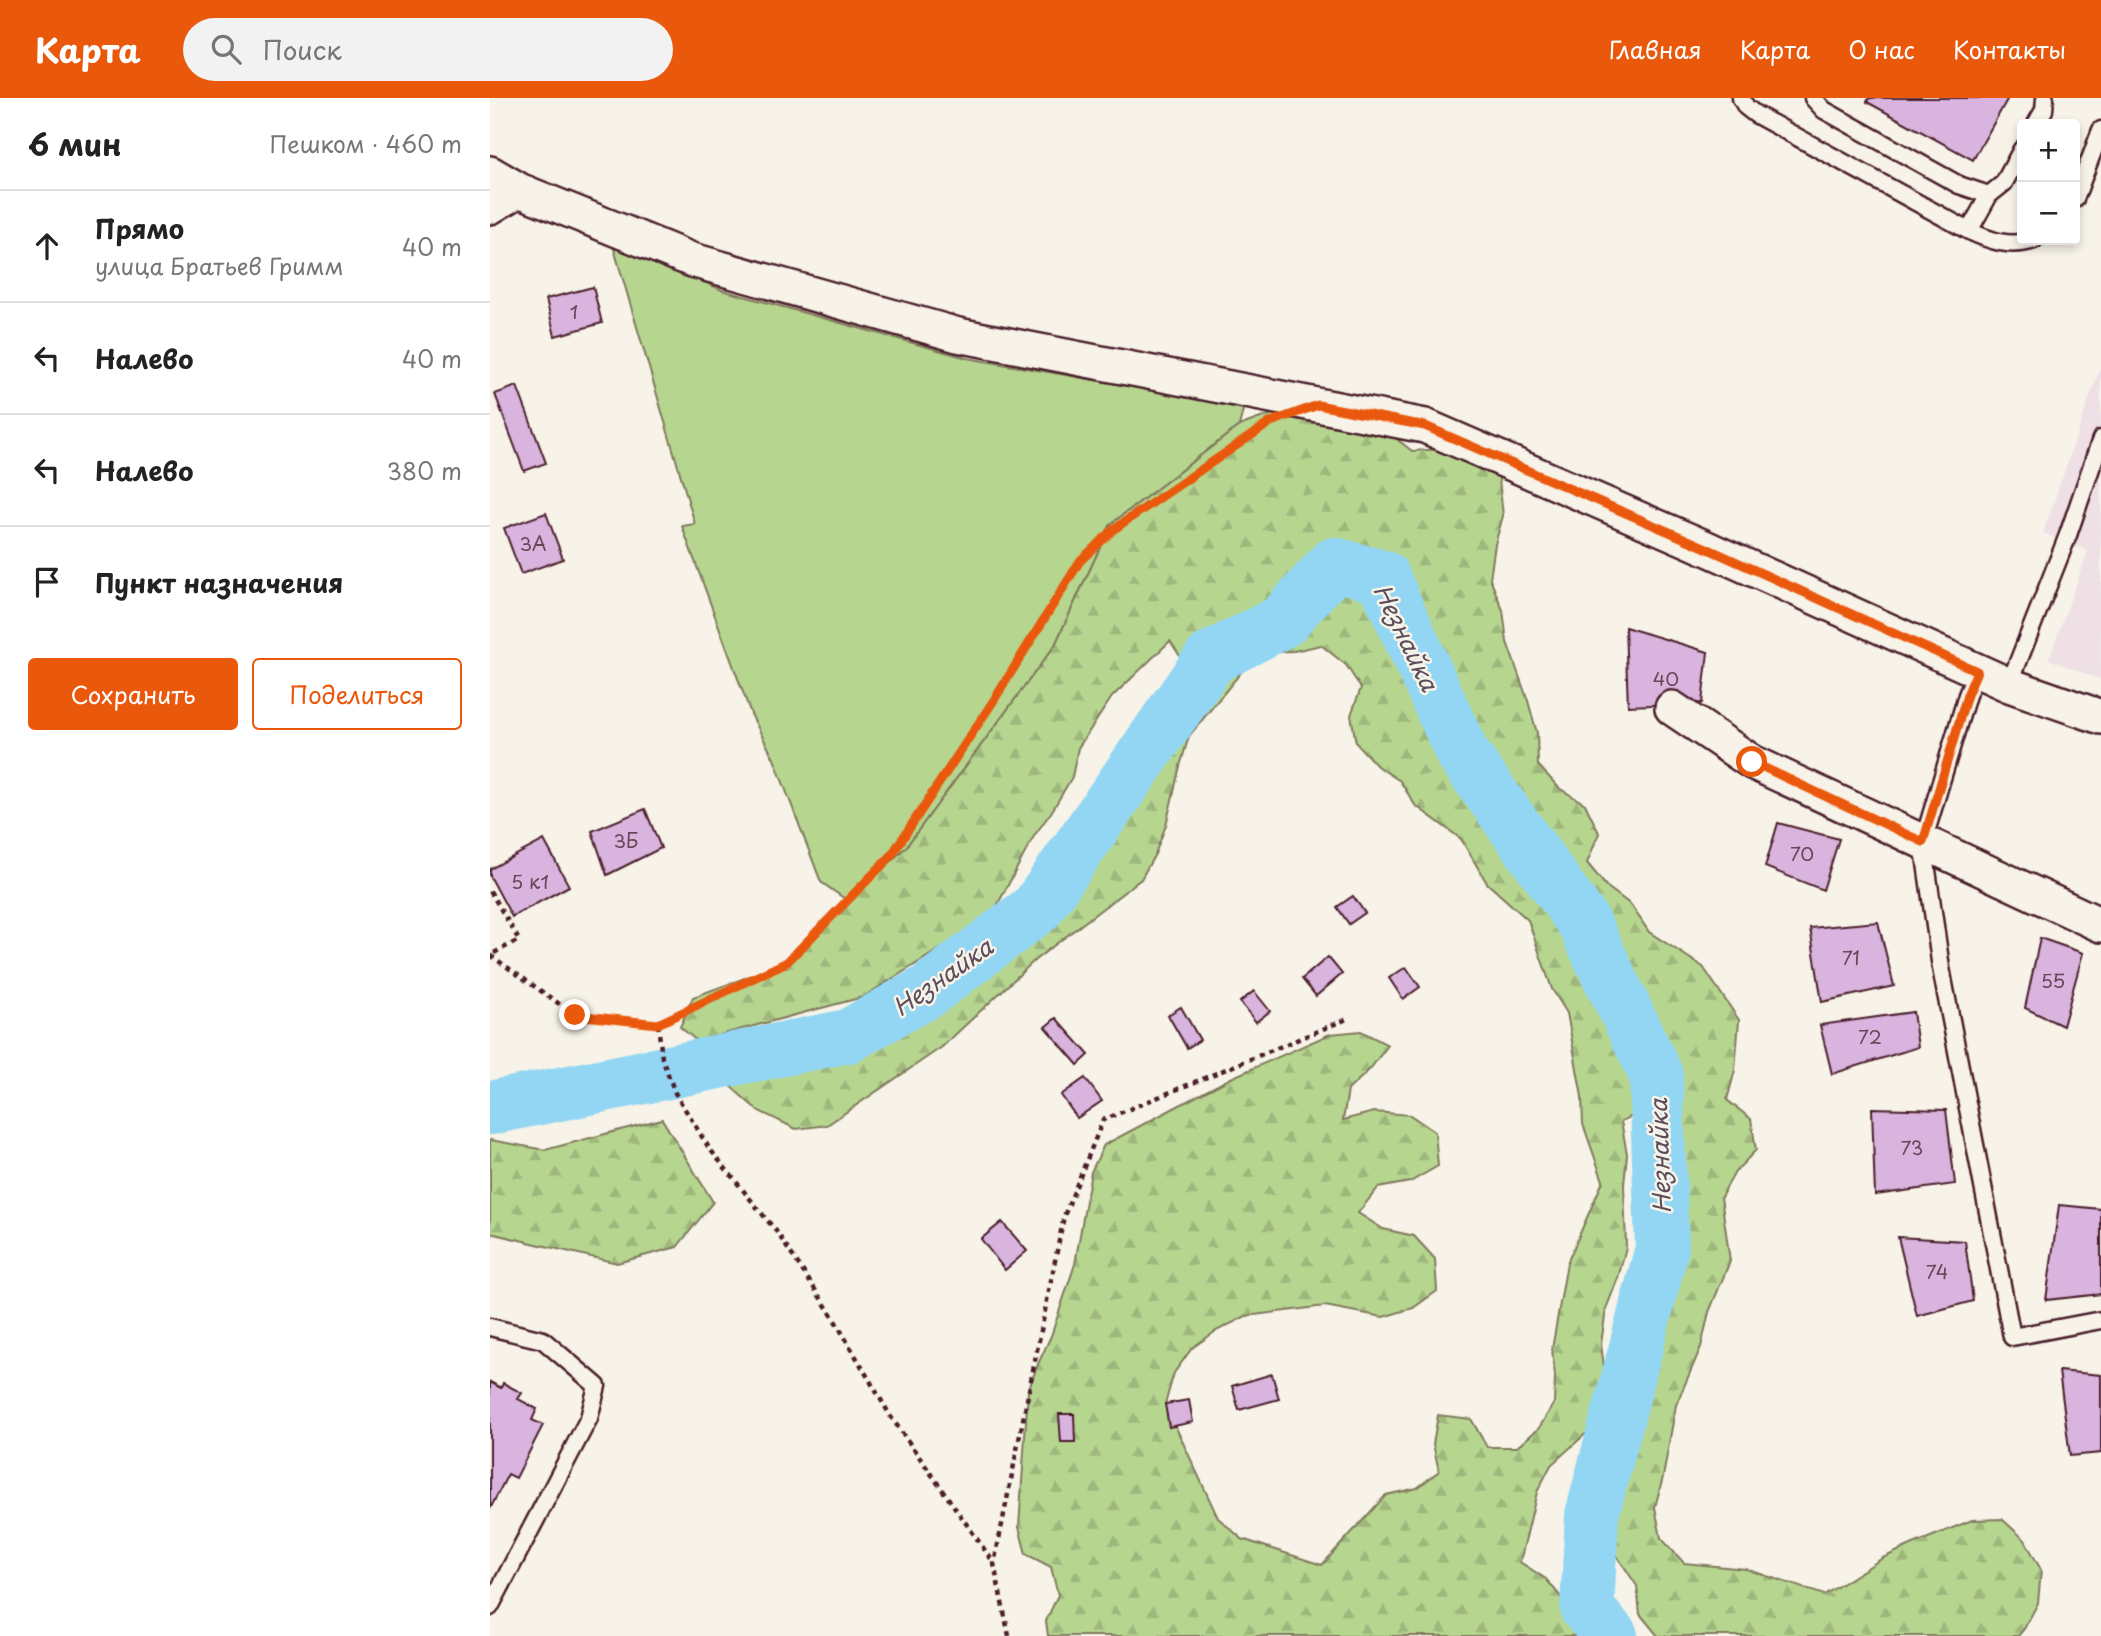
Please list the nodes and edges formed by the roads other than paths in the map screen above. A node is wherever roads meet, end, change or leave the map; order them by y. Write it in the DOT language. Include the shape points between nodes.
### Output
graph roads {
  1 [pos="1741,98"];
  2 [pos="1813,98"];
  3 [pos="2045,98"];
  4 [pos="2038,119"];
  5 [pos="2101,130"];
  6 [pos="2017,158"];
  7 [pos="490,173"];
  8 [pos="2080,186"];
  9 [pos="519,190"];
  10 [pos="1989,195"];
  11 [pos="490,207"];
  12 [pos="1969,231"];
  13 [pos="2017,243"];
  14 [pos="2101,439"];
  15 [pos="1977,671"];
  16 [pos="2009,685"];
  17 [pos="1672,708"];
  18 [pos="2101,717"];
  19 [pos="1923,842"];
  20 [pos="2101,925"];
  21 [pos="2101,1320"];
  22 [pos="490,1326"];
  23 [pos="490,1607"];
  1 -- 12 [label="lane" via="1755,114"];
  2 -- 10 [label="lane" via="1824,110 1959,185"];
  3 -- 4 [label="lane"];
  5 -- 8 [label="lane"];
  6 -- 10 [label="lane" via="2004,183"];
  7 -- 9 [label="street"];
  9 -- 11 [label="street"];
  9 -- 15 [label="street" via="692,260 958,335 1425,426"];
  10 -- 12 [label="lane"];
  12 -- 13 [label="lane" via="1992,242"];
  14 -- 16 [label="lane"];
  15 -- 16 [label="street"];
  15 -- 19 [label="lane"];
  16 -- 18 [label="street"];
  17 -- 19 [label="street" via="1752,762"];
  19 -- 20 [label="street"];
  19 -- 21 [label="lane" via="1941,968 2012,1337"];
  22 -- 23 [label="lane" via="543,1340 597,1386 589,1418"];
}
